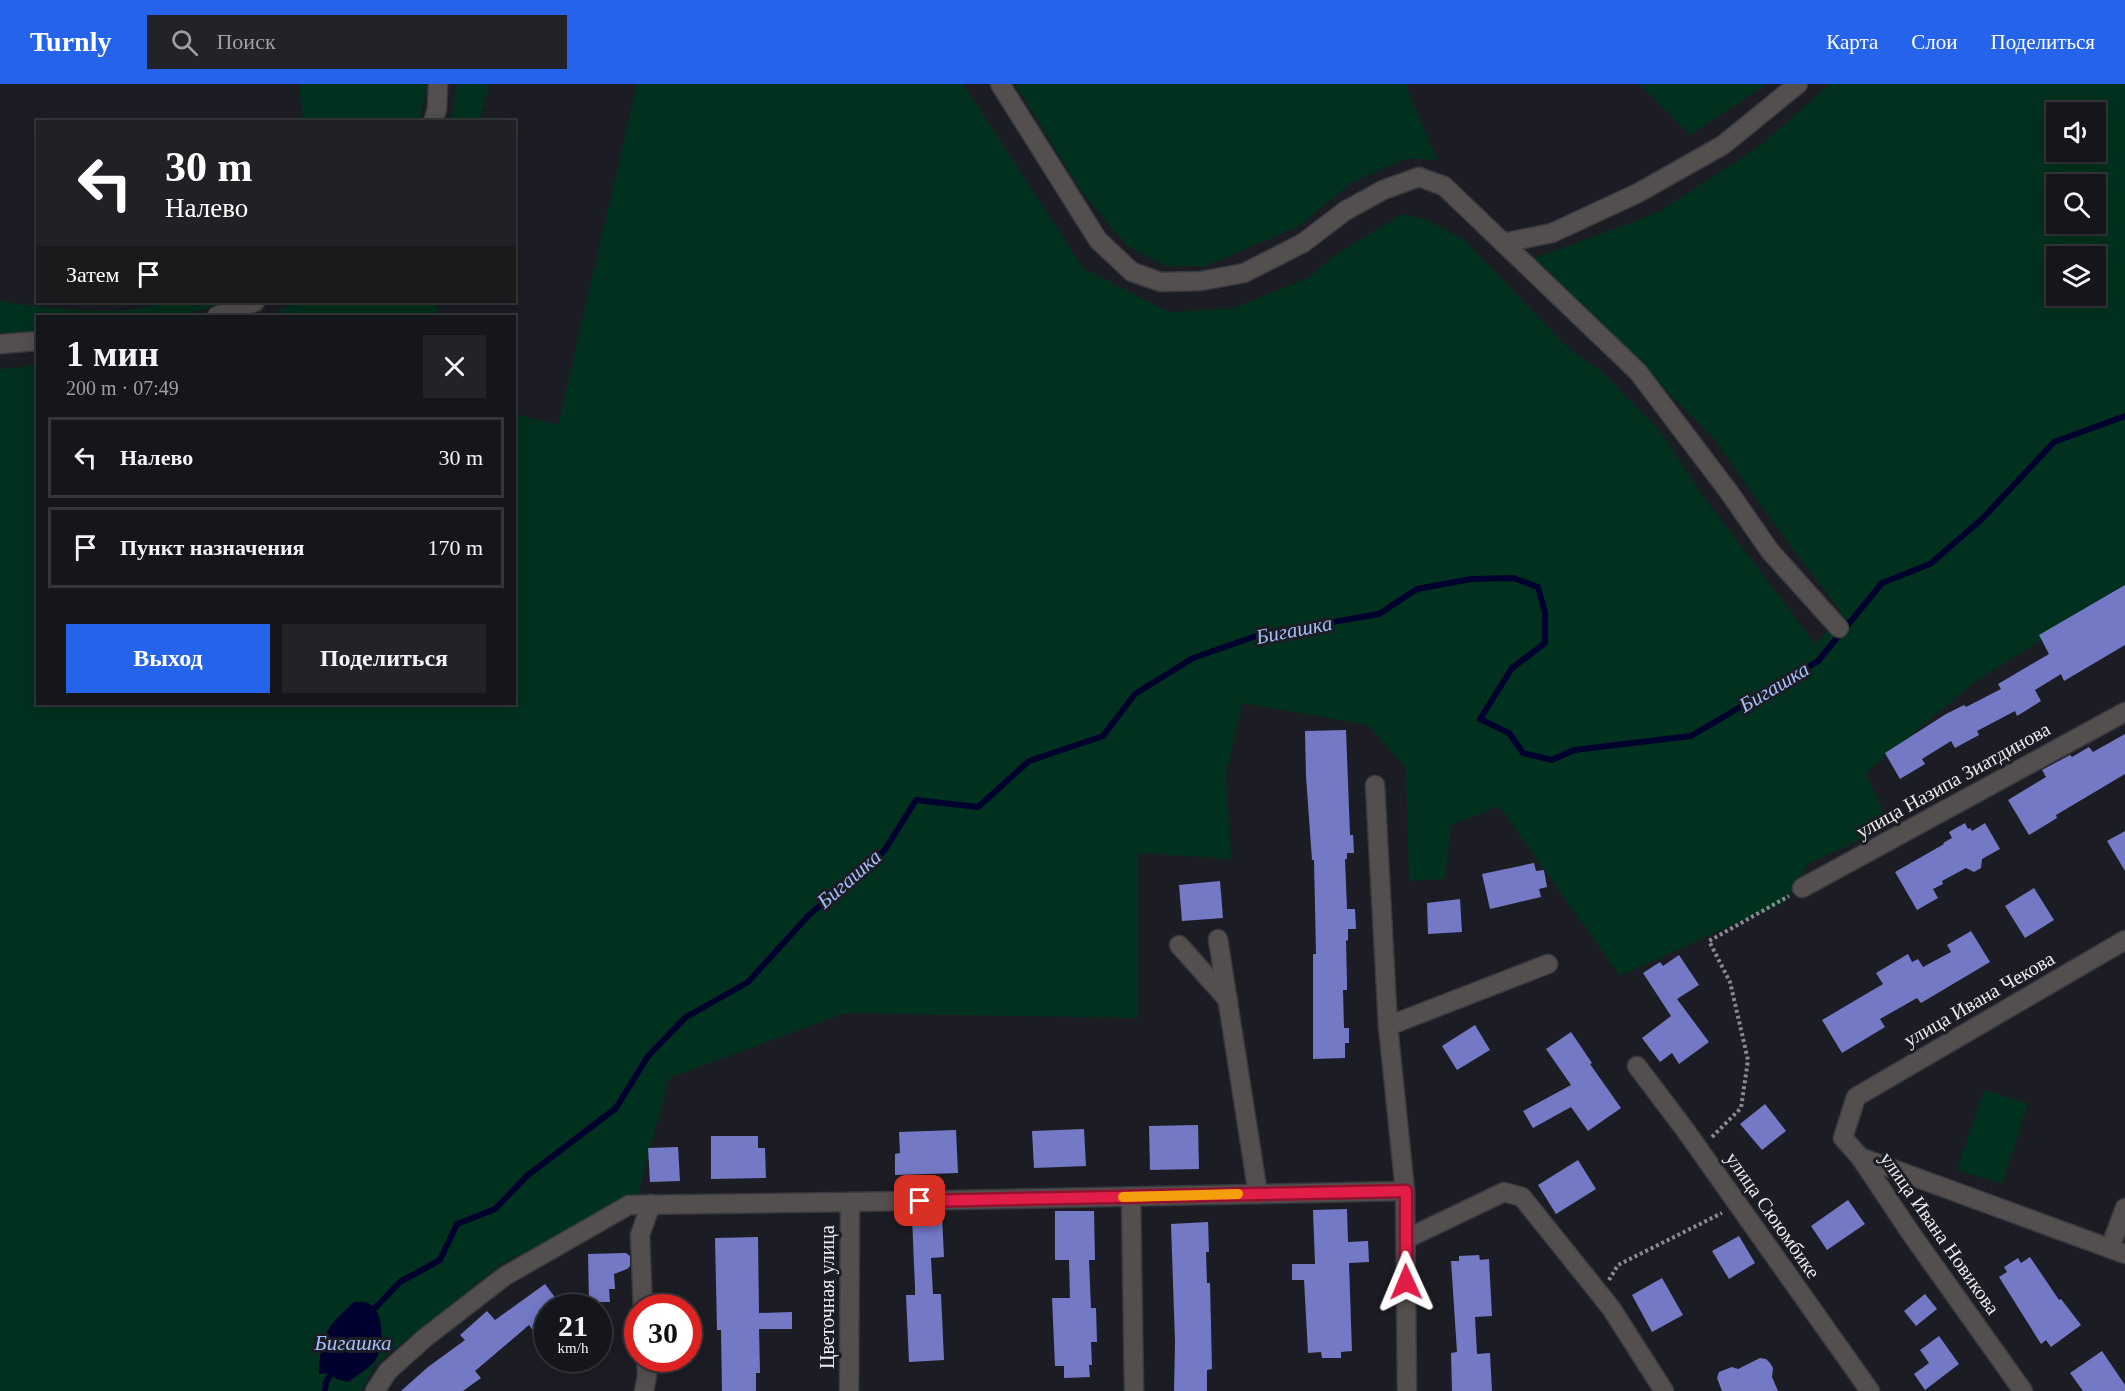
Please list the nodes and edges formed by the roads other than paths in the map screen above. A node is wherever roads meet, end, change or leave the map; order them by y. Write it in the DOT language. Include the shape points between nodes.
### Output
graph roads {
  1 [pos="438,84"];
  2 [pos="1000,84"];
  3 [pos="1798,84"];
  4 [pos="434,120"];
  5 [pos="1503,243"];
  6 [pos="252,303"];
  7 [pos="220,315"];
  8 [pos="36,341"];
  9 [pos="0,344"];
  10 [pos="1839,628"];
  11 [pos="2125,712"];
  12 [pos="1375,785"];
  13 [pos="1802,888"];
  14 [pos="1218,939"];
  15 [pos="2125,940"];
  16 [pos="1179,945"];
  17 [pos="1548,964"];
  18 [pos="1228,1000"];
  19 [pos="1388,1026"];
  20 [pos="1637,1066"];
  21 [pos="1856,1097"];
  22 [pos="1860,1157"];
  23 [pos="1406,1191"];
  24 [pos="1258,1194"];
  25 [pos="1131,1197"];
  26 [pos="850,1202"];
  27 [pos="651,1204"];
  28 [pos="2125,1208"];
  29 [pos="1406,1239"];
  30 [pos="2117,1251"];
  31 [pos="642,1294"];
  32 [pos="647,1372"];
  33 [pos="375,1391"];
  34 [pos="644,1391"];
  35 [pos="849,1391"];
  36 [pos="1134,1391"];
  37 [pos="1407,1391"];
  38 [pos="1664,1391"];
  39 [pos="1870,1391"];
  40 [pos="2023,1391"];
  1 -- 4 [label="street"];
  2 -- 5 [label="street" via="1098,240 1131,272 1161,282 1202,281 1244,273 1303,243 1345,211 1383,190 1419,177 1444,186"];
  3 -- 5 [label="street" via="1723,145 1638,193 1552,233"];
  5 -- 10 [label="street" via="1638,372 1770,551"];
  6 -- 7 [label="street"];
  8 -- 9 [label="street"];
  11 -- 13 [label="street, улица Назипа Зиатдинова"];
  12 -- 19 [label="street"];
  14 -- 18 [label="street"];
  15 -- 21 [label="street, улица Ивана Чекова"];
  16 -- 18 [label="street"];
  17 -- 19 [label="street"];
  18 -- 24 [label="street"];
  19 -- 23 [label="street"];
  20 -- 39 [label="street, улица Сююмбике"];
  21 -- 22 [label="street, улица Ивана Новикова" via="1843,1138"];
  22 -- 30 [label="street"];
  22 -- 40 [label="street, улица Ивана Новикова"];
  23 -- 24 [label="street"];
  23 -- 29 [label="street"];
  24 -- 25 [label="street"];
  25 -- 26 [label="street"];
  25 -- 36 [label="street"];
  26 -- 27 [label="street"];
  26 -- 35 [label="street, Цветочная улица"];
  27 -- 31 [label="street" via="640,1235"];
  27 -- 33 [label="street" via="629,1205 505,1276 426,1337 388,1371"];
  28 -- 30 [label="street"];
  29 -- 37 [label="street"];
  29 -- 38 [label="street" via="1504,1192 1522,1197 1611,1308"];
  32 -- 34 [label="street"];
}
